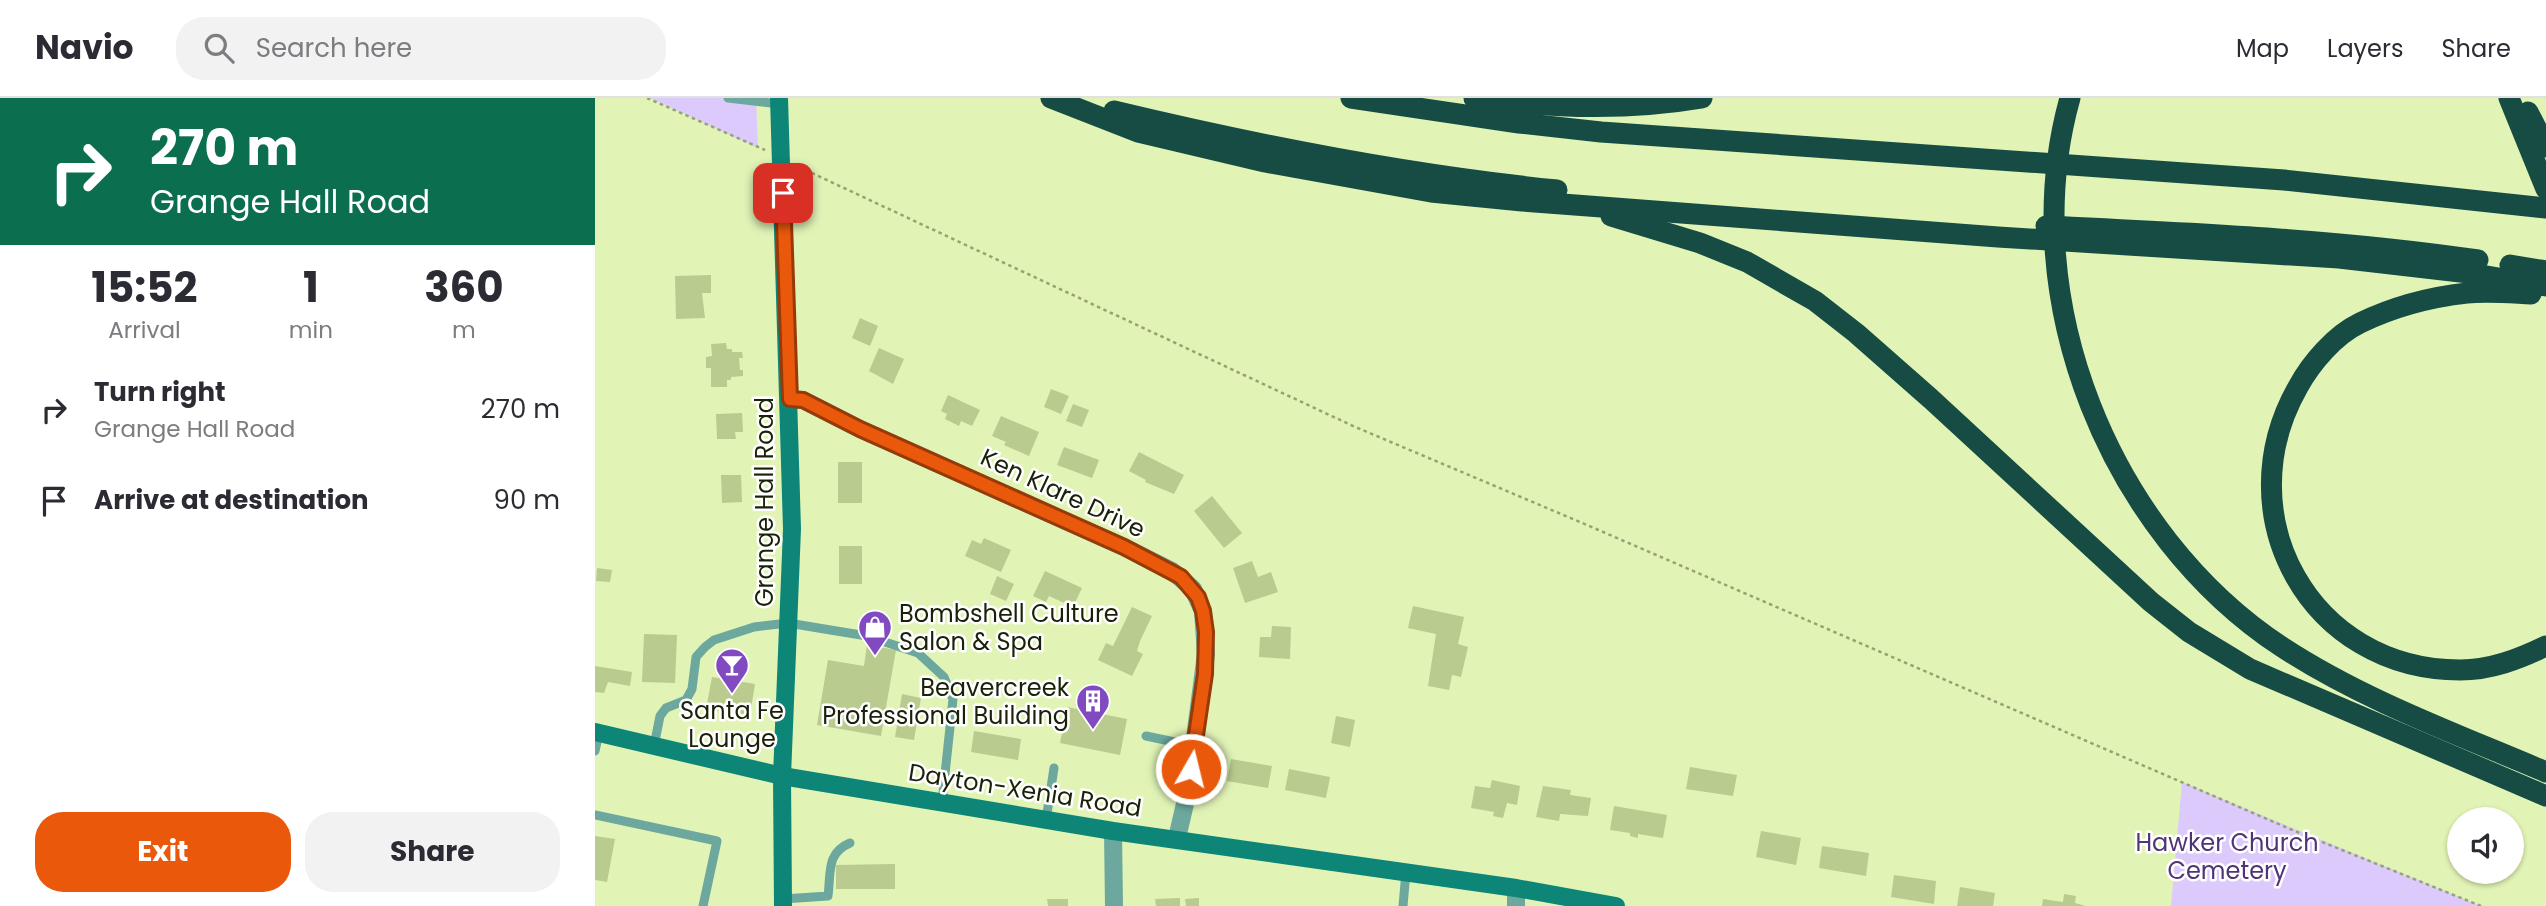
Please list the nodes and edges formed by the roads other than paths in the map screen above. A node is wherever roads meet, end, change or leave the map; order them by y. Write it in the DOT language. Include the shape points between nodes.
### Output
graph roads {
  1 [pos="728,98"];
  2 [pos="1051,98"];
  3 [pos="1068,98"];
  4 [pos="1351,98"];
  5 [pos="1474,98"];
  6 [pos="1702,98"];
  7 [pos="2070,98"];
  8 [pos="2509,98"];
  9 [pos="2521,98"];
  10 [pos="779,101"];
  11 [pos="2546,147"];
  12 [pos="2546,189"];
  13 [pos="1583,206"];
  14 [pos="2546,209"];
  15 [pos="2540,286"];
  16 [pos="790,399"];
  17 [pos="788,623"];
  18 [pos="2546,646"];
  19 [pos="597,733"];
  20 [pos="1146,736"];
  21 [pos="1194,746"];
  22 [pos="654,748"];
  23 [pos="595,751"];
  24 [pos="1054,768"];
  25 [pos="2546,772"];
  26 [pos="782,776"];
  27 [pos="2546,796"];
  28 [pos="942,802"];
  29 [pos="595,815"];
  30 [pos="1046,820"];
  31 [pos="1113,831"];
  32 [pos="1177,838"];
  33 [pos="850,843"];
  34 [pos="1405,872"];
  35 [pos="1516,897"];
  36 [pos="783,903"];
  37 [pos="703,906"];
  38 [pos="1114,906"];
  39 [pos="1402,906"];
  40 [pos="1616,906"];
  1 -- 10 [label="lane"];
  2 -- 13 [label="highway" via="1138,132 1265,162 1431,192"];
  3 -- 15 [label="highway" via="1286,149 1504,185 2366,246 2512,265"];
  4 -- 14 [label="highway" via="1629,134 2270,179"];
  5 -- 6 [label="highway" via="1579,106"];
  7 -- 25 [label="highway" via="2053,198 2060,291 2094,412 2111,450 2161,531 2223,600 2280,646 2360,692"];
  8 -- 12 [label="highway"];
  9 -- 11 [label="highway"];
  10 -- 16 [label="main road, Grange Hall Road"];
  13 -- 15 [label="highway" via="2339,258"];
  13 -- 27 [label="highway" via="1747,262 1815,301 1931,399 2151,602 2211,647 2250,669"];
  15 -- 18 [label="highway" via="2431,299 2358,324 2337,339 2318,358 2288,404 2275,442 2270,485 2278,537 2301,586 2337,627 2361,644 2409,664 2462,670 2509,662"];
  16 -- 17 [label="main road, Grange Hall Road"];
  16 -- 21 [label="street, Ken Klare Drive" via="803,400 1181,577 1198,597 1206,632"];
  17 -- 22 [label="lane" via="754,628 705,647 696,657 686,700 666,708 660,716"];
  17 -- 26 [label="main road, Grange Hall Road"];
  17 -- 28 [label="lane" via="867,636 918,653 944,677 953,699"];
  19 -- 22 [label="main road, Dayton-Xenia Road"];
  19 -- 23 [label="lane"];
  20 -- 21 [label="lane"];
  21 -- 32 [label="street, Ken Klare Drive"];
  22 -- 26 [label="main road, Dayton-Xenia Road"];
  24 -- 30 [label="lane"];
  26 -- 28 [label="main road, Dayton-Xenia Road"];
  26 -- 36 [label="main road, Grange Hall Road"];
  28 -- 30 [label="main road, Dayton-Xenia Road"];
  29 -- 37 [label="lane" via="717,841"];
  30 -- 31 [label="main road, Dayton-Xenia Road"];
  31 -- 32 [label="main road, Dayton-Xenia Road"];
  31 -- 38 [label="street"];
  32 -- 34 [label="main road, Dayton-Xenia Road"];
  33 -- 36 [label="lane" via="832,856 828,897"];
  34 -- 35 [label="main road, Dayton-Xenia Road"];
  34 -- 39 [label="lane"];
  35 -- 40 [label="main road, Dayton-Xenia Road"];
}
